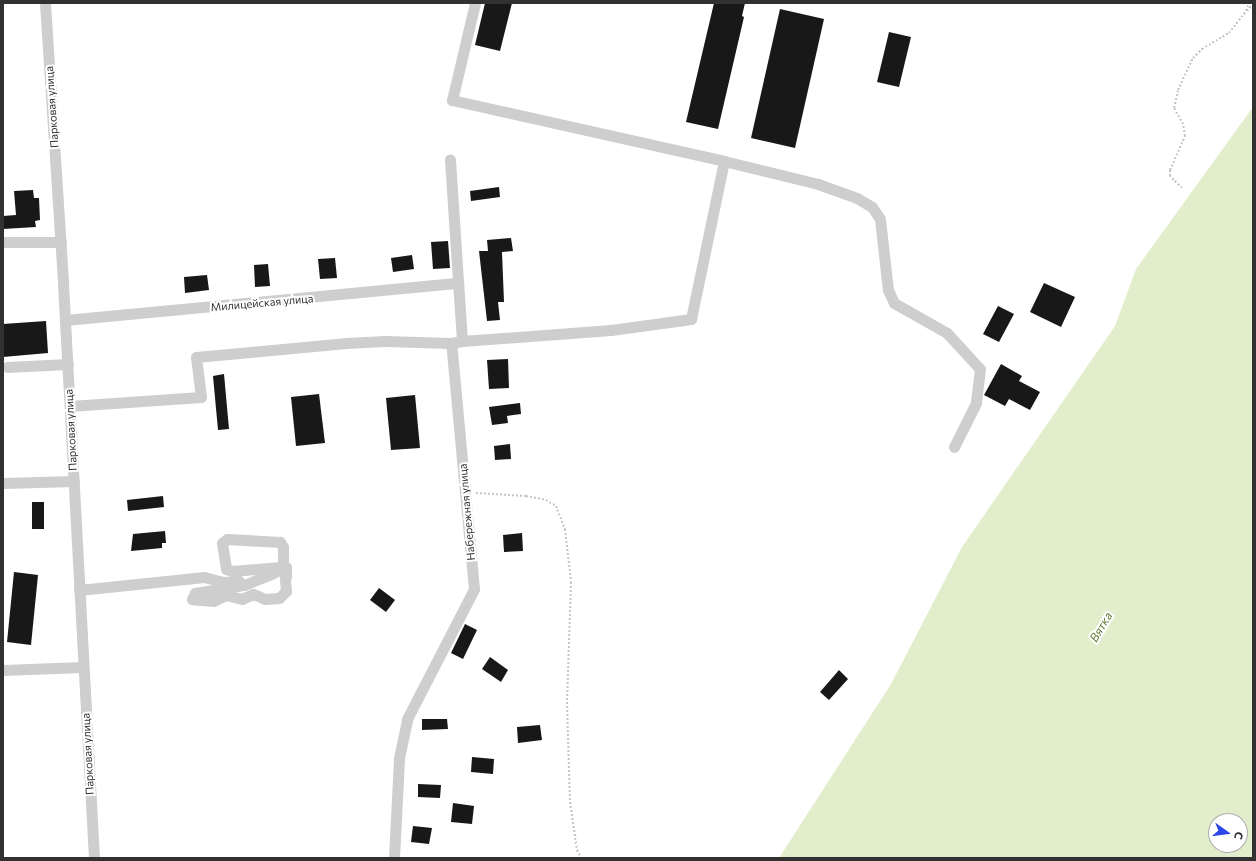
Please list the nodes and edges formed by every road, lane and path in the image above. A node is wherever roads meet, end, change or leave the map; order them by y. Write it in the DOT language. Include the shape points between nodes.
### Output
graph roads {
  1 [pos="44,3"];
  2 [pos="475,3"];
  3 [pos="1249,3"];
  4 [pos="1253,4"];
  5 [pos="1246,11"];
  6 [pos="450,159"];
  7 [pos="724,161"];
  8 [pos="1182,188"];
  9 [pos="3,242"];
  10 [pos="61,242"];
  11 [pos="458,283"];
  12 [pos="65,320"];
  13 [pos="462,341"];
  14 [pos="451,343"];
  15 [pos="68,364"];
  16 [pos="7,367"];
  17 [pos="70,406"];
  18 [pos="954,447"];
  19 [pos="74,481"];
  20 [pos="3,483"];
  21 [pos="465,493"];
  22 [pos="223,557"];
  23 [pos="226,569"];
  24 [pos="283,571"];
  25 [pos="204,577"];
  26 [pos="259,578"];
  27 [pos="228,582"];
  28 [pos="79,590"];
  29 [pos="83,667"];
  30 [pos="3,670"];
  31 [pos="94,858"];
  32 [pos="394,858"];
  33 [pos="582,858"];
  1 -- 10 [label="street, Парковая улица"];
  2 -- 7 [label="street" via="452,100"];
  3 -- 5 [label="path"];
  4 -- 5 [label="path"];
  5 -- 8 [label="path" via="1229,33 1202,49 1193,58 1178,90 1174,108 1183,124 1185,136 1170,170 1170,176"];
  6 -- 11 [label="street"];
  7 -- 13 [label="street" via="692,319 611,330"];
  7 -- 18 [label="street" via="818,184 857,198 872,208 880,220 888,290 894,304 947,333 980,369 976,403"];
  9 -- 10 [label="street"];
  10 -- 12 [label="street, Парковая улица"];
  11 -- 12 [label="street, Милицейская улица"];
  11 -- 13 [label="street"];
  12 -- 15 [label="street, Парковая улица"];
  13 -- 14 [label="street"];
  14 -- 17 [label="street" via="354,342 196,357 201,397"];
  14 -- 21 [label="street, Набережная улица"];
  15 -- 16 [label="street"];
  15 -- 17 [label="street, Парковая улица"];
  17 -- 19 [label="street, Парковая улица"];
  19 -- 20 [label="street"];
  19 -- 28 [label="street, Парковая улица"];
  21 -- 32 [label="street, Набережная улица" via="474,589 407,719 399,758"];
  21 -- 33 [label="path" via="511,494 546,500 556,506 566,529 571,582 566,702 570,802 577,850"];
  22 -- 23 [label="street"];
  22 -- 24 [label="street" via="222,543 232,539 274,541 282,544"];
  22 -- 25 [label="street" via="215,570"];
  23 -- 24 [label="street"];
  23 -- 27 [label="street"];
  24 -- 26 [label="street"];
  24 -- 26 [label="street" via="285,594 279,598 265,599 253,594 242,599 226,595 209,602 198,598 192,599 195,593 232,588"];
  25 -- 27 [label="street"];
  25 -- 28 [label="street"];
  26 -- 27 [label="street"];
  28 -- 29 [label="street, Парковая улица"];
  29 -- 30 [label="street"];
  29 -- 31 [label="street, Парковая улица"];
}
